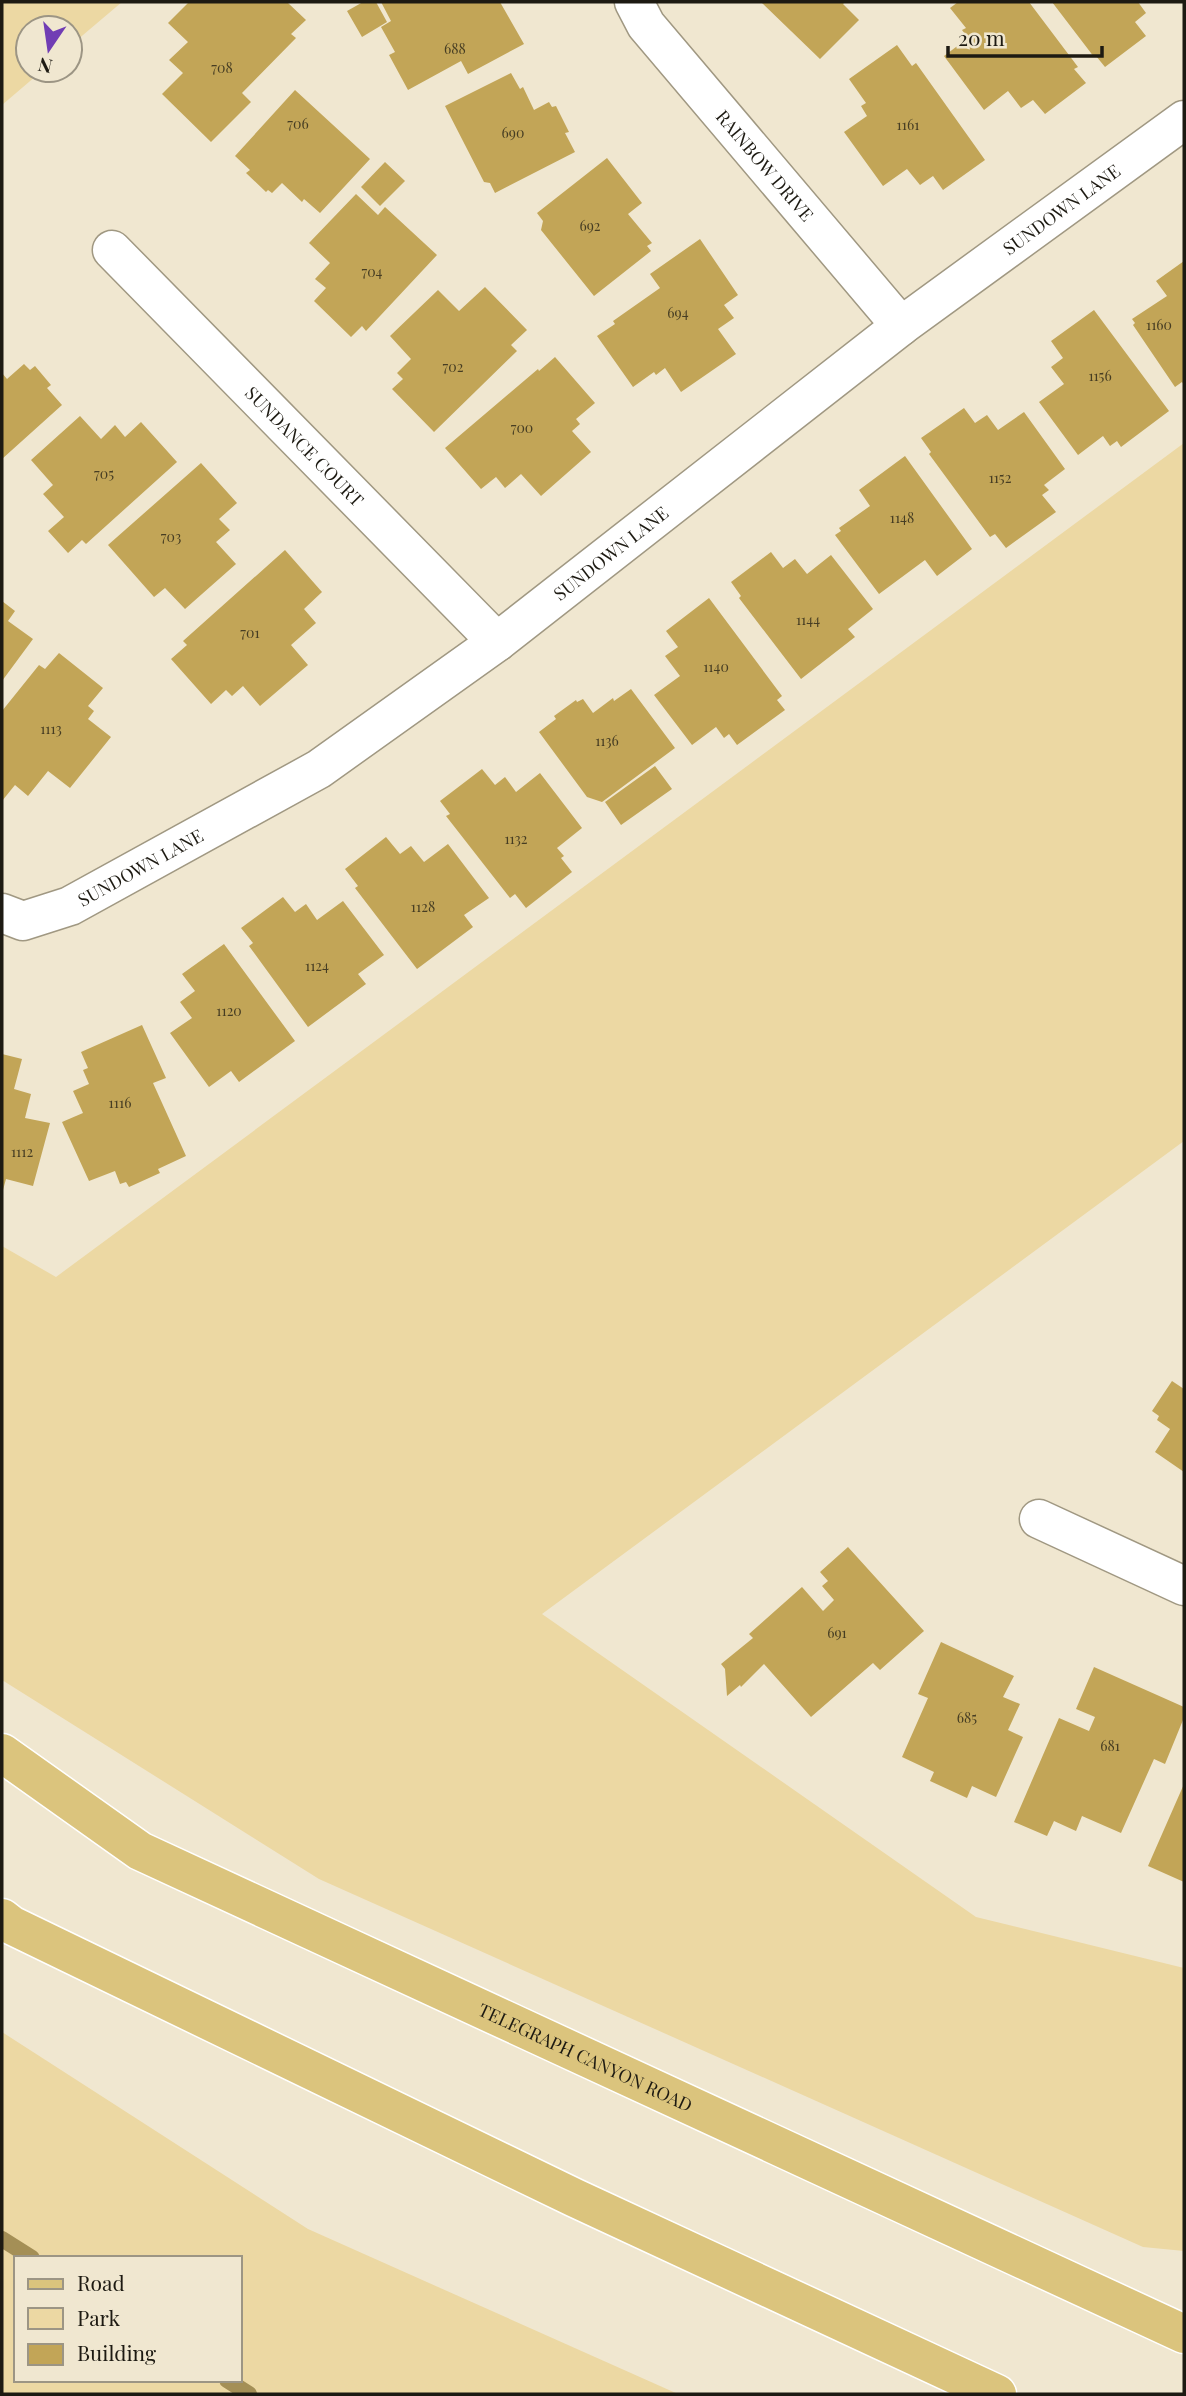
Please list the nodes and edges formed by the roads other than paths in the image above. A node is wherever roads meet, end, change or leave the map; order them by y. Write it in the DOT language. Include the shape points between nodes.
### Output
graph roads {
  1 [pos="634,2"];
  2 [pos="1184,120"];
  3 [pos="112,250"];
  4 [pos="901,326"];
  5 [pos="497,642"];
  6 [pos="2,913"];
  7 [pos="1040,1519"];
  8 [pos="1184,1586"];
  9 [pos="2,1753"];
  10 [pos="2,1918"];
  11 [pos="1184,2334"];
  12 [pos="997,2394"];
  1 -- 4 [label="street, RAINBOW DRIVE" via="646,24"];
  2 -- 4 [label="street, SUNDOWN LANE"];
  3 -- 5 [label="street, SUNDANCE COURT"];
  4 -- 5 [label="street, SUNDOWN LANE"];
  5 -- 6 [label="street, SUNDOWN LANE" via="319,768 224,822 70,906 23,921"];
  7 -- 8 [label="street"];
  9 -- 11 [label="main road, TELEGRAPH CANYON ROAD" via="140,1851"];
  10 -- 12 [label="main road" via="575,2199"];
}
